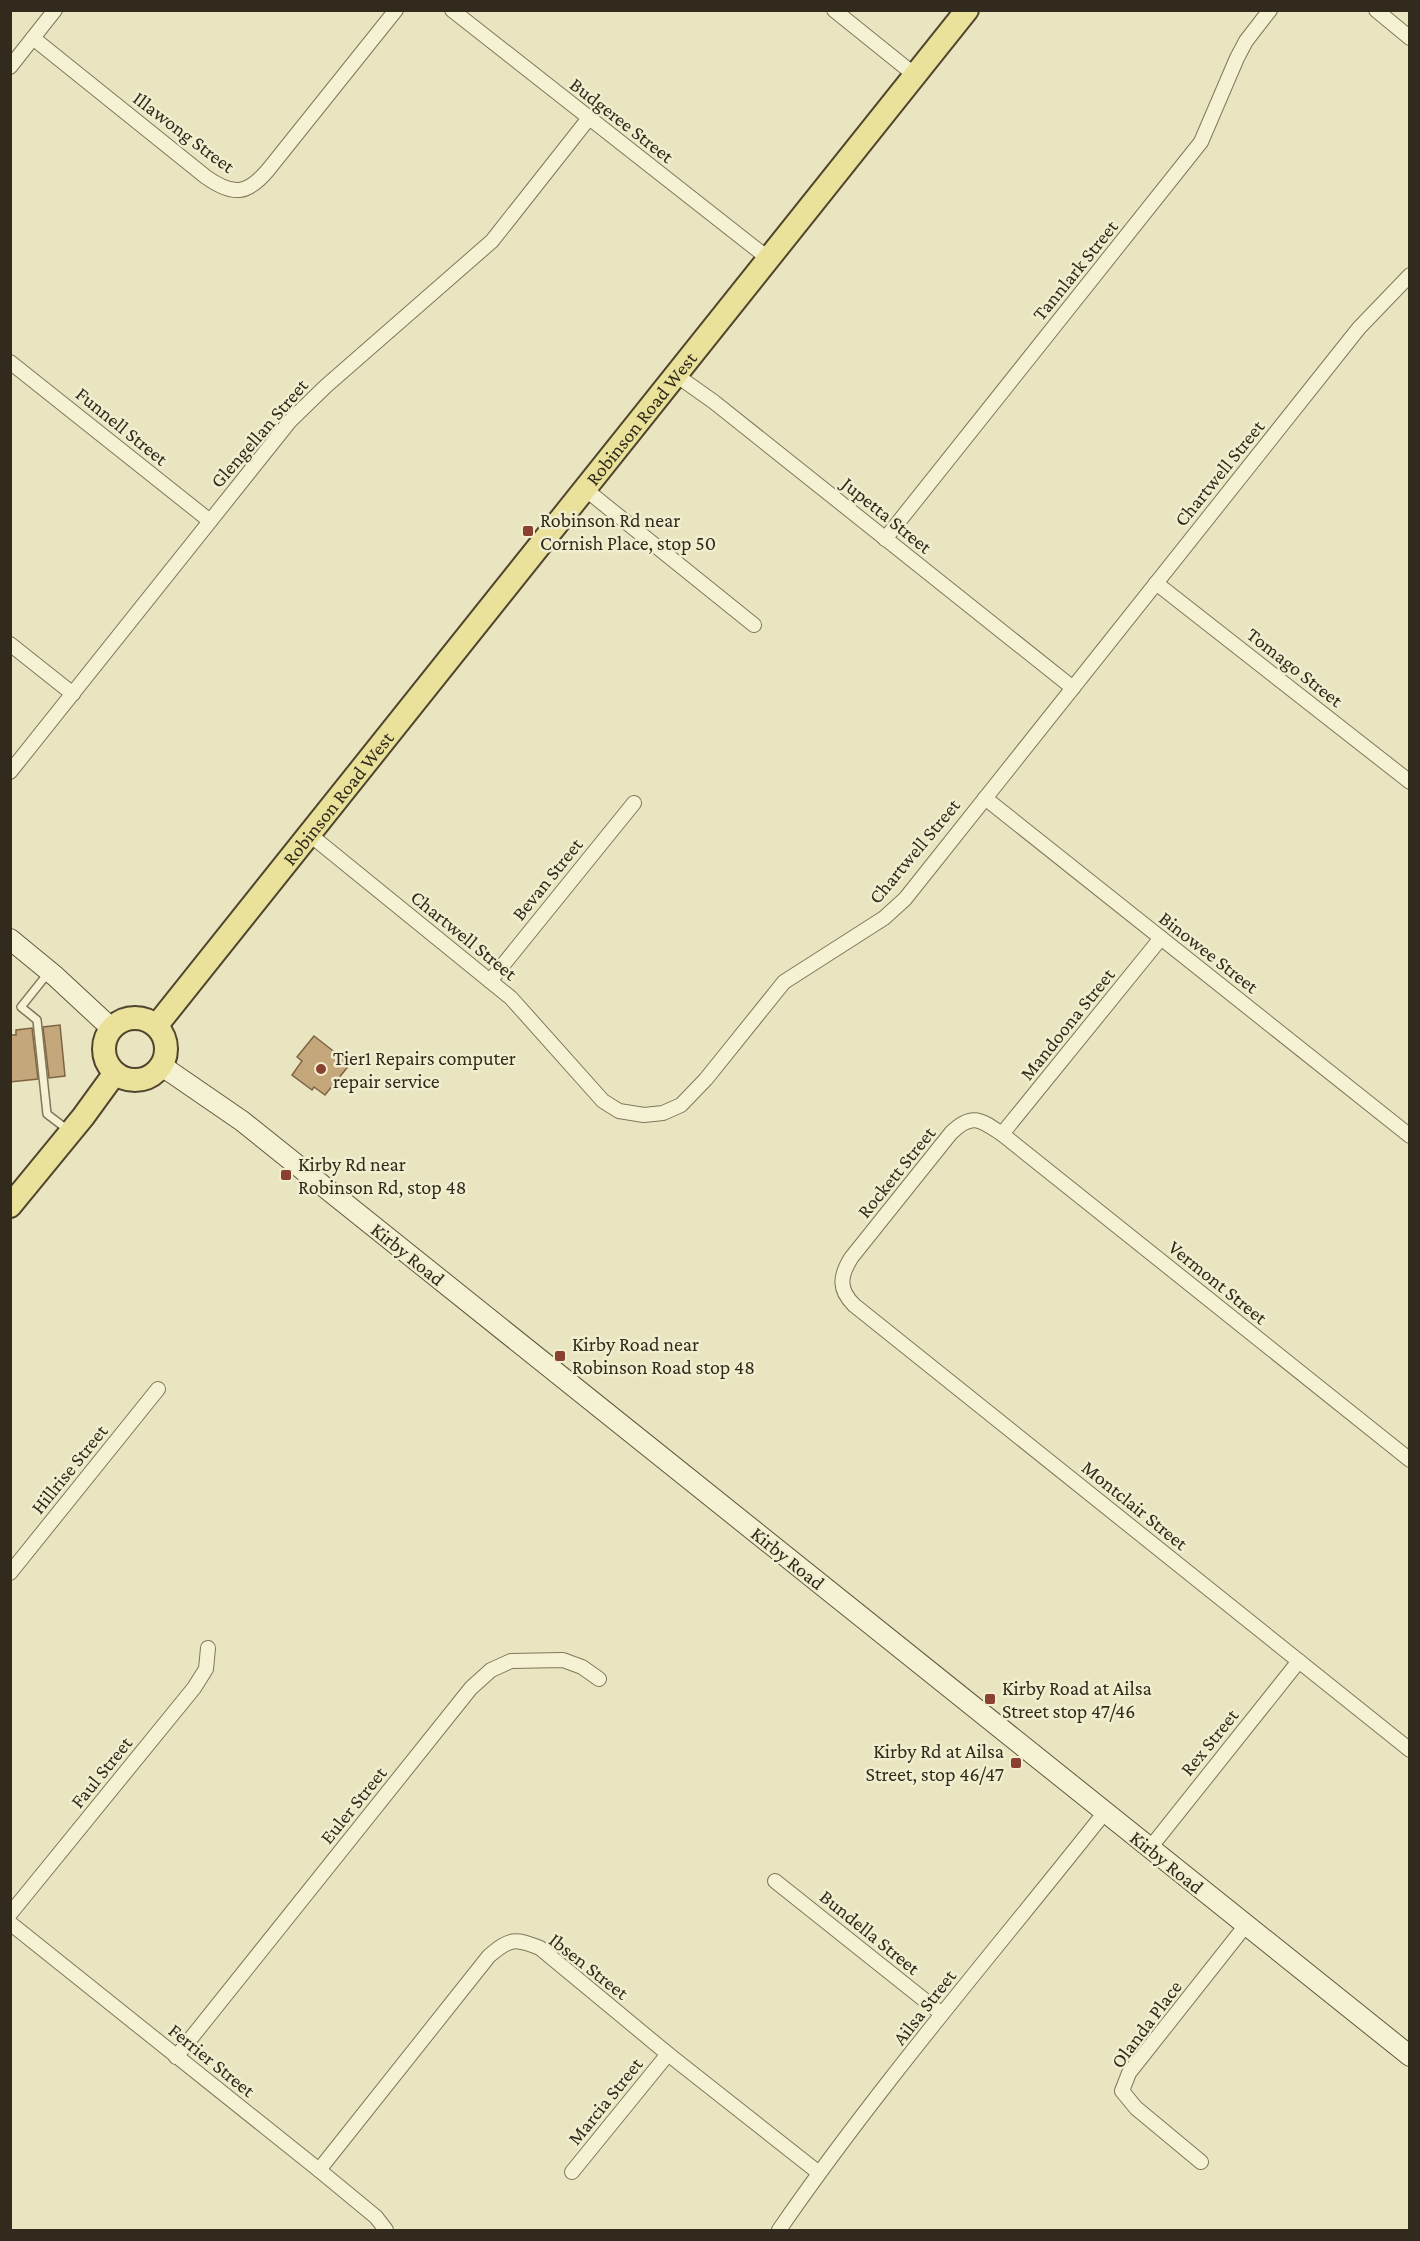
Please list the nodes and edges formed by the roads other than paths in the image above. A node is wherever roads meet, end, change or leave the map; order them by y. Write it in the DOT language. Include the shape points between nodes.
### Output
graph roads {
  1 [pos="55,10"];
  2 [pos="396,10"];
  3 [pos="452,10"];
  4 [pos="834,10"];
  5 [pos="968,10"];
  6 [pos="1270,10"];
  7 [pos="1376,10"];
  8 [pos="33,38"];
  9 [pos="1410,38"];
  10 [pos="10,67"];
  11 [pos="916,76"];
  12 [pos="589,118"];
  13 [pos="769,259"];
  14 [pos="1410,275"];
  15 [pos="10,362"];
  16 [pos="676,375"];
  17 [pos="585,489"];
  18 [pos="210,521"];
  19 [pos="885,539"];
  20 [pos="1156,583"];
  21 [pos="754,625"];
  22 [pos="10,644"];
  23 [pos="1073,688"];
  24 [pos="73,694"];
  25 [pos="10,772"];
  26 [pos="1410,782"];
  27 [pos="985,798"];
  28 [pos="634,803"];
  29 [pos="309,834"];
  30 [pos="1161,938"];
  31 [pos="10,939"];
  32 [pos="50,971"];
  33 [pos="490,981"];
  34 [pos="157,1025"];
  35 [pos="111,1028"];
  36 [pos="162,1066"];
  37 [pos="115,1073"];
  38 [pos="70,1132"];
  39 [pos="1002,1134"];
  40 [pos="1410,1136"];
  41 [pos="10,1206"];
  42 [pos="841,1286"];
  43 [pos="158,1389"];
  44 [pos="1410,1460"];
  45 [pos="10,1573"];
  46 [pos="208,1648"];
  47 [pos="1299,1661"];
  48 [pos="599,1679"];
  49 [pos="1410,1750"];
  50 [pos="1104,1812"];
  51 [pos="1150,1848"];
  52 [pos="775,1881"];
  53 [pos="10,1914"];
  54 [pos="10,1923"];
  55 [pos="1246,1925"];
  56 [pos="942,2014"];
  57 [pos="668,2054"];
  58 [pos="1410,2055"];
  59 [pos="176,2057"];
  60 [pos="1202,2162"];
  61 [pos="319,2170"];
  62 [pos="572,2172"];
  63 [pos="819,2173"];
  64 [pos="386,2230"];
  65 [pos="779,2230"];
  1 -- 8 [label="street"];
  2 -- 8 [label="street, Illawong Street" via="268,170 242,190 225,189 206,177"];
  3 -- 12 [label="street, Budgeree Street"];
  4 -- 11 [label="street"];
  5 -- 11 [label="main road, Robinson Road West"];
  6 -- 19 [label="street, Tannlark Street" via="1237,58 1201,142"];
  7 -- 9 [label="street"];
  8 -- 10 [label="street"];
  11 -- 13 [label="main road, Robinson Road West"];
  12 -- 13 [label="street, Budgeree Street"];
  12 -- 18 [label="street, Glengellan Street" via="492,241 306,404"];
  13 -- 16 [label="main road, Robinson Road West"];
  14 -- 20 [label="street, Chartwell Street" via="1359,328"];
  15 -- 18 [label="street, Funnell Street"];
  16 -- 17 [label="main road, Robinson Road West"];
  16 -- 19 [label="street, Jupetta Street"];
  17 -- 21 [label="street"];
  17 -- 29 [label="main road, Robinson Road West"];
  18 -- 24 [label="street, Glengellan Street"];
  19 -- 23 [label="street, Jupetta Street"];
  20 -- 23 [label="street, Chartwell Street"];
  20 -- 26 [label="street, Tomago Street"];
  22 -- 24 [label="street"];
  23 -- 27 [label="street, Chartwell Street"];
  24 -- 25 [label="street, Glengellan Street"];
  27 -- 30 [label="street, Binowee Street"];
  27 -- 33 [label="street, Chartwell Street" via="894,910 784,982 696,1090 681,1105 663,1113 631,1114 603,1101 511,998"];
  28 -- 33 [label="street, Bevan Street"];
  29 -- 33 [label="street, Chartwell Street"];
  29 -- 34 [label="main road, Robinson Road West"];
  30 -- 39 [label="street, Mandoona Street"];
  30 -- 40 [label="street, Binowee Street"];
  31 -- 32 [label="street"];
  32 -- 35 [label="street"];
  32 -- 38 [label="lane" via="21,1007 37,1020 47,1114"];
  34 -- 35 [label="main road" via="142,1017 131,1017"];
  34 -- 36 [label="main road" via="166,1042"];
  35 -- 37 [label="main road" via="104,1051 107,1064"];
  36 -- 37 [label="main road" via="155,1074 135,1081"];
  36 -- 50 [label="street, Kirby Road" via="251,1129"];
  37 -- 38 [label="main road"];
  38 -- 41 [label="main road"];
  39 -- 42 [label="street, Rockett Street" via="975,1119 958,1126 851,1258"];
  39 -- 44 [label="street, Vermont Street"];
  42 -- 47 [label="street, Montclair Street" via="854,1305"];
  43 -- 45 [label="street, Hillrise Street"];
  46 -- 53 [label="street, Faul Street" via="206,1669 194,1688"];
  47 -- 49 [label="street, Montclair Street"];
  47 -- 51 [label="street, Rex Street"];
  48 -- 59 [label="street, Euler Street" via="563,1660 511,1661 491,1670 471,1688"];
  50 -- 51 [label="street, Kirby Road"];
  50 -- 56 [label="street, Ailsa Street"];
  51 -- 55 [label="street, Kirby Road"];
  52 -- 56 [label="street, Bundella Street"];
  54 -- 59 [label="street, Ferrier Street"];
  55 -- 58 [label="street, Kirby Road"];
  55 -- 60 [label="street, Olanda Place" via="1129,2073 1122,2091 1136,2108"];
  56 -- 63 [label="street, Ailsa Street"];
  57 -- 61 [label="street, Ibsen Street" via="540,1948 521,1941 503,1944 489,1956"];
  57 -- 62 [label="street, Marcia Street"];
  57 -- 63 [label="street, Ibsen Street"];
  59 -- 61 [label="street, Ferrier Street"];
  61 -- 64 [label="street, Ferrier Street" via="376,2217"];
  63 -- 65 [label="street, Ailsa Street"];
}
